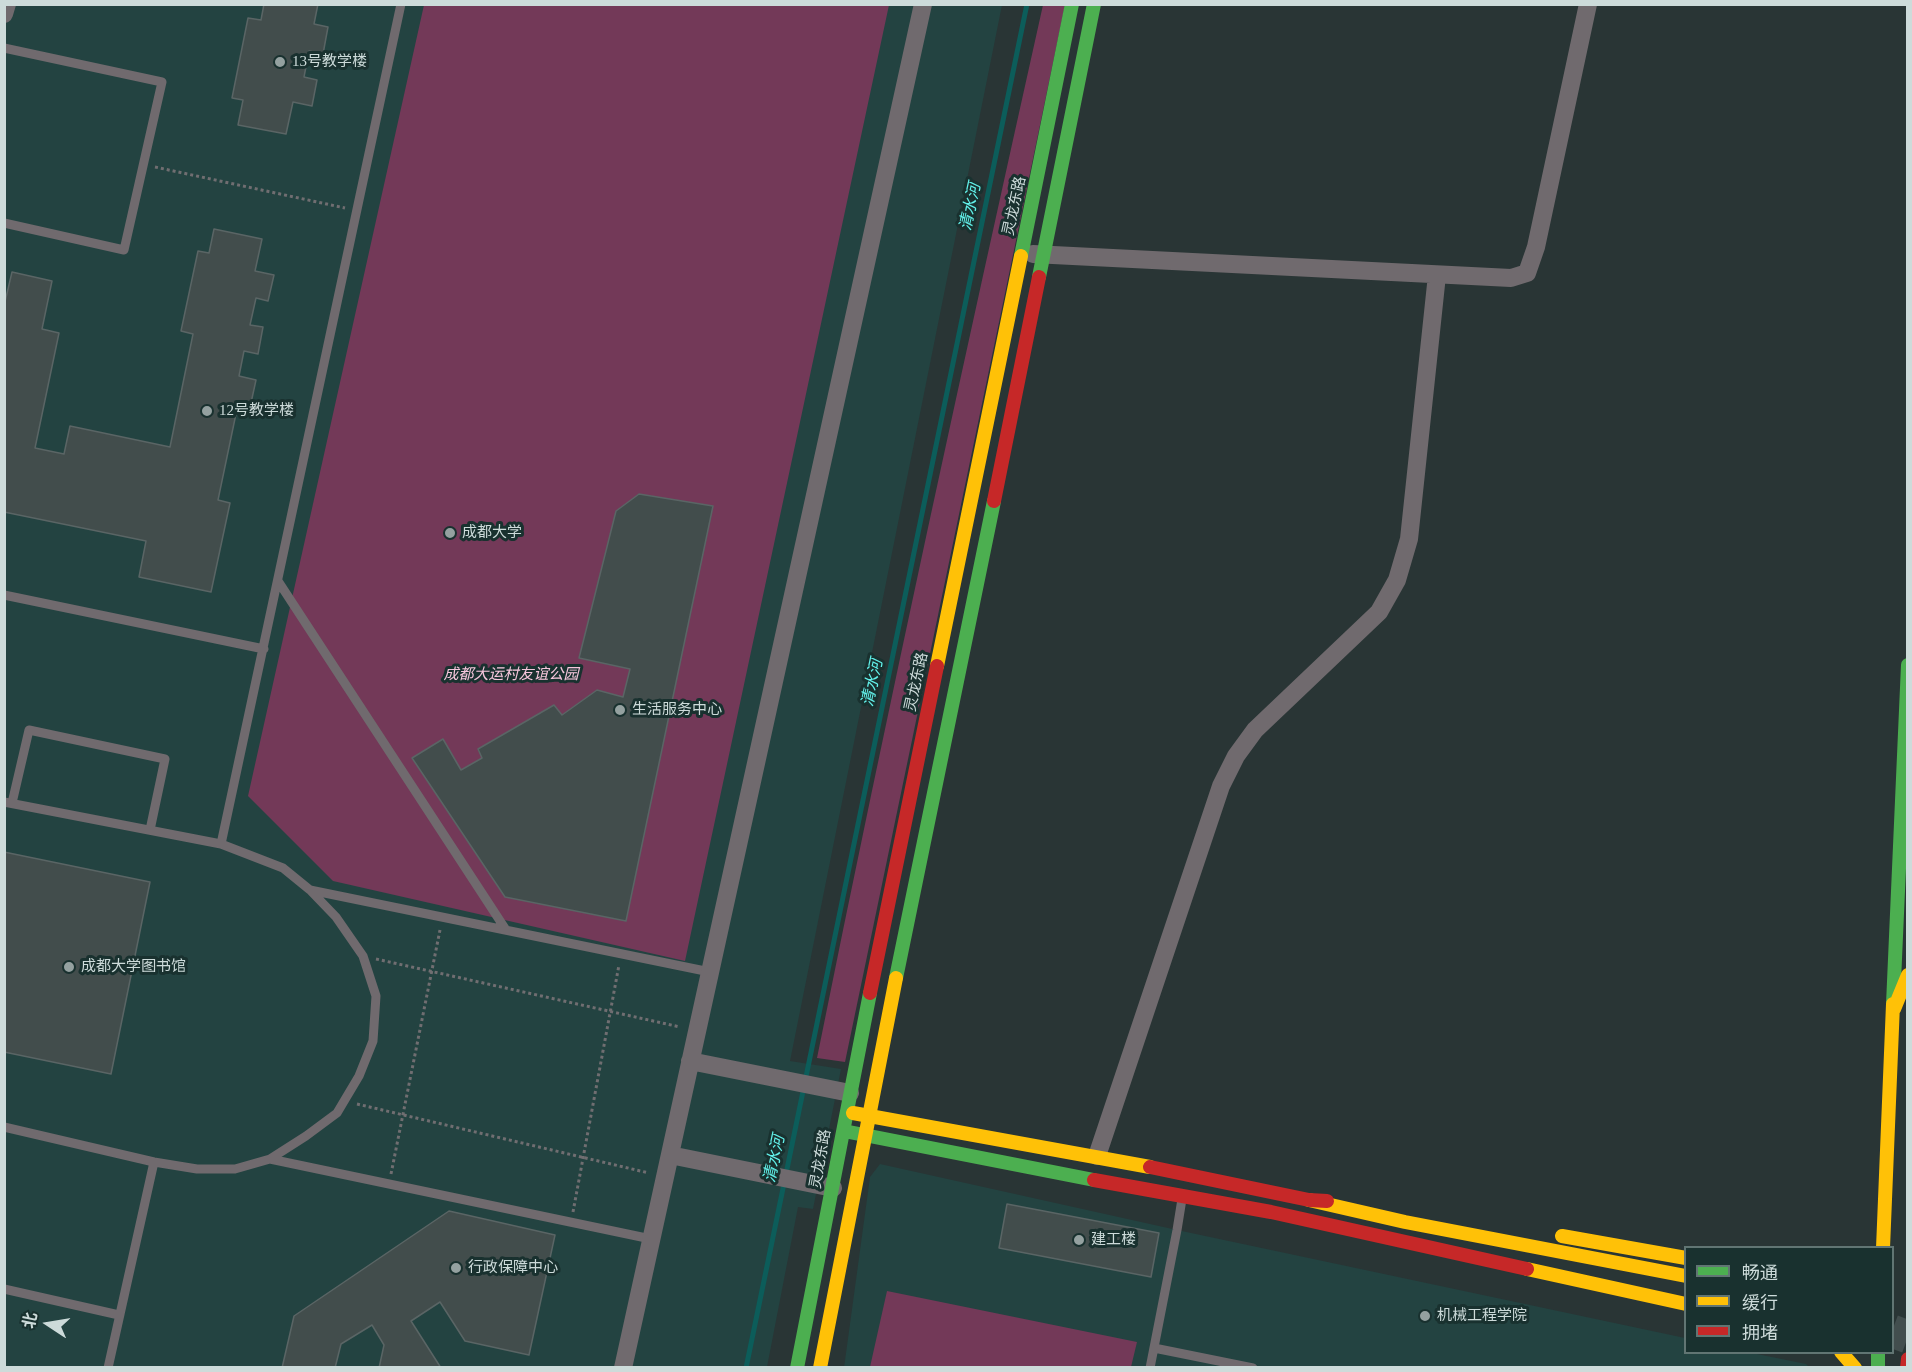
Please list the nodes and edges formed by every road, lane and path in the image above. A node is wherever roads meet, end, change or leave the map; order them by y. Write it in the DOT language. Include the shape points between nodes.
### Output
graph roads {
  1 [pos="7,4"];
  2 [pos="401,4"];
  3 [pos="923,4"];
  4 [pos="1072,4"];
  5 [pos="1094,4"];
  6 [pos="1588,4"];
  7 [pos="4,14"];
  8 [pos="4,48"];
  9 [pos="144,164"];
  10 [pos="357,211"];
  11 [pos="4,223"];
  12 [pos="1022,254"];
  13 [pos="1045,254"];
  14 [pos="1437,275"];
  15 [pos="278,580"];
  16 [pos="4,594"];
  17 [pos="264,649"];
  18 [pos="1908,665"];
  19 [pos="8,802"];
  20 [pos="150,830"];
  21 [pos="221,844"];
  22 [pos="310,890"];
  23 [pos="443,917"];
  24 [pos="506,930"];
  25 [pos="621,954"];
  26 [pos="363,956"];
  27 [pos="710,972"];
  28 [pos="1908,975"];
  29 [pos="1894,1009"];
  30 [pos="697,1031"];
  31 [pos="690,1061"];
  32 [pos="850,1093"];
  33 [pos="344,1100"];
  34 [pos="847,1112"];
  35 [pos="867,1116"];
  36 [pos="4,1127"];
  37 [pos="843,1131"];
  38 [pos="864,1135"];
  39 [pos="670,1155"];
  40 [pos="1097,1156"];
  41 [pos="270,1159"];
  42 [pos="154,1162"];
  43 [pos="665,1177"];
  44 [pos="389,1184"];
  45 [pos="833,1188"];
  46 [pos="1182,1197"];
  47 [pos="1309,1200"];
  48 [pos="1420,1211"];
  49 [pos="571,1222"];
  50 [pos="1547,1233"];
  51 [pos="651,1239"];
  52 [pos="1883,1246"];
  53 [pos="1684,1258"];
  54 [pos="1684,1276"];
  55 [pos="4,1289"];
  56 [pos="1684,1304"];
  57 [pos="120,1315"];
  58 [pos="1154,1348"];
  59 [pos="1842,1354"];
  60 [pos="1908,1359"];
  61 [pos="108,1368"];
  62 [pos="623,1368"];
  63 [pos="797,1368"];
  64 [pos="820,1368"];
  65 [pos="1150,1368"];
  66 [pos="1252,1368"];
  67 [pos="1855,1368"];
  68 [pos="1907,1368"];
  1 -- 7 [label="street"];
  2 -- 10 [label="lane"];
  3 -- 27 [label="street"];
  4 -- 12 [label="main road, 灵龙东路"];
  5 -- 13 [label="main road"];
  6 -- 14 [label="street" via="1536,247 1527,273 1511,278"];
  8 -- 9 [label="lane" via="162,82"];
  9 -- 10 [label="path"];
  9 -- 11 [label="lane" via="124,250"];
  10 -- 15 [label="lane"];
  12 -- 13 [label="street"];
  12 -- 32 [label="main road, 灵龙东路"];
  13 -- 14 [label="street"];
  13 -- 35 [label="main road"];
  14 -- 40 [label="street" via="1409,538 1397,580 1379,612 1255,730 1236,756 1221,786"];
  15 -- 17 [label="lane"];
  15 -- 24 [label="lane"];
  16 -- 17 [label="lane"];
  17 -- 21 [label="lane"];
  18 -- 29 [label="main road"];
  19 -- 20 [label="lane"];
  19 -- 20 [label="lane" via="29,730 165,759"];
  20 -- 21 [label="lane"];
  21 -- 22 [label="lane" via="283,868"];
  22 -- 23 [label="lane"];
  22 -- 26 [label="lane" via="336,917"];
  23 -- 24 [label="lane"];
  23 -- 44 [label="path"];
  24 -- 25 [label="lane"];
  25 -- 27 [label="lane"];
  25 -- 49 [label="path"];
  26 -- 30 [label="path"];
  26 -- 33 [label="lane" via="376,996 373,1041"];
  27 -- 30 [label="street"];
  28 -- 29 [label="main road"];
  29 -- 52 [label="main road"];
  30 -- 31 [label="street"];
  31 -- 32 [label="street"];
  31 -- 39 [label="street"];
  32 -- 34 [label="main road, 灵龙东路"];
  33 -- 41 [label="lane" via="337,1113"];
  33 -- 43 [label="path"];
  34 -- 35 [label="main road"];
  34 -- 37 [label="main road, 灵龙东路"];
  35 -- 38 [label="main road"];
  35 -- 40 [label="main road"];
  36 -- 42 [label="lane"];
  37 -- 38 [label="main road"];
  37 -- 45 [label="main road, 灵龙东路"];
  38 -- 46 [label="main road"];
  38 -- 64 [label="main road"];
  39 -- 43 [label="street"];
  39 -- 45 [label="street"];
  40 -- 47 [label="main road"];
  41 -- 42 [label="lane" via="235,1169 197,1169"];
  41 -- 44 [label="lane"];
  42 -- 57 [label="lane"];
  43 -- 51 [label="street"];
  44 -- 49 [label="lane"];
  45 -- 63 [label="main road, 灵龙东路"];
  46 -- 56 [label="main road" via="1271,1212"];
  46 -- 58 [label="lane"];
  47 -- 48 [label="main road"];
  47 -- 54 [label="main road"];
  49 -- 51 [label="lane"];
  50 -- 53 [label="main road"];
  51 -- 62 [label="street"];
  55 -- 57 [label="lane"];
  57 -- 61 [label="lane"];
  58 -- 65 [label="lane"];
  58 -- 66 [label="lane"];
  59 -- 67 [label="main road"];
  60 -- 68 [label="main road"];
}
